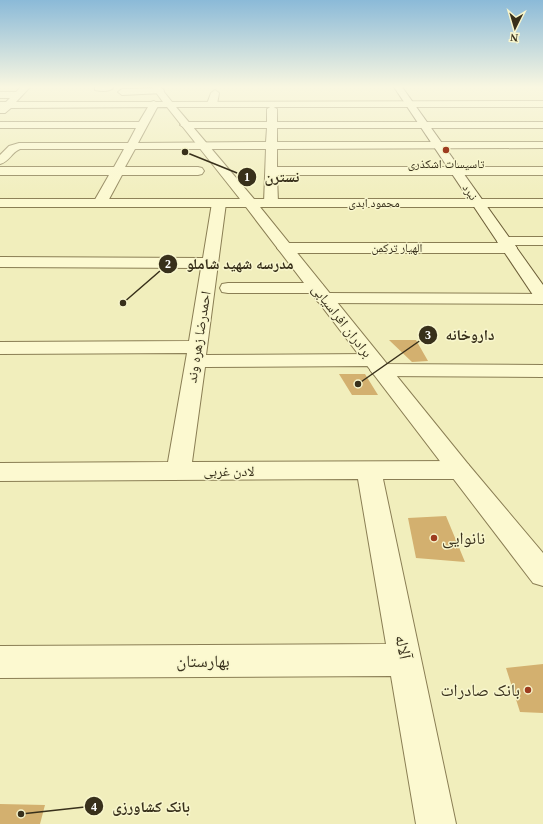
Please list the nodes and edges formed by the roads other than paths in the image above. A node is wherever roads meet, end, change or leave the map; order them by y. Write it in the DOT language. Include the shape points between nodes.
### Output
graph roads {
  1 [pos="142,125"];
  2 [pos="185,125"];
  3 [pos="272,125"];
  4 [pos="424,125"];
  5 [pos="202,145"];
  6 [pos="272,145"];
  7 [pos="438,145"];
  8 [pos="543,145"];
  9 [pos="131,146"];
  10 [pos="0,161"];
  11 [pos="0,171"];
  12 [pos="117,171"];
  13 [pos="198,171"];
  14 [pos="271,171"];
  15 [pos="456,171"];
  16 [pos="543,171"];
  17 [pos="0,203"];
  18 [pos="100,203"];
  19 [pos="219,203"];
  20 [pos="250,203"];
  21 [pos="271,203"];
  22 [pos="478,203"];
  23 [pos="543,203"];
  24 [pos="543,241"];
  25 [pos="506,244"];
  26 [pos="285,248"];
  27 [pos="0,262"];
  28 [pos="210,263"];
  29 [pos="537,282"];
  30 [pos="228,288"];
  31 [pos="320,293"];
  32 [pos="543,298"];
  33 [pos="0,348"];
  34 [pos="197,354"];
  35 [pos="377,365"];
  36 [pos="543,371"];
  37 [pos="369,470"];
  38 [pos="459,470"];
  39 [pos="179,471"];
  40 [pos="0,472"];
  41 [pos="543,574"];
  42 [pos="405,660"];
  43 [pos="0,662"];
  44 [pos="436,824"];
  1 -- 9 [label="street"];
  2 -- 5 [label="street, برادران افراسیابی"];
  3 -- 6 [label="street"];
  4 -- 7 [label="street, نبرد"];
  5 -- 6 [label="street"];
  5 -- 9 [label="street"];
  5 -- 20 [label="street, برادران افراسیابی"];
  6 -- 7 [label="street"];
  6 -- 14 [label="street"];
  7 -- 8 [label="street"];
  7 -- 15 [label="street, نبرد"];
  9 -- 10 [label="street" via="19,146 13,148"];
  9 -- 12 [label="street"];
  11 -- 12 [label="street" via="73,166"];
  12 -- 13 [label="street"];
  12 -- 18 [label="street"];
  14 -- 15 [label="street"];
  14 -- 21 [label="street"];
  15 -- 16 [label="street"];
  15 -- 22 [label="street, نبرد"];
  17 -- 18 [label="street, محمود ابدی"];
  18 -- 19 [label="street, محمود ابدی"];
  19 -- 20 [label="street, محمود ابدی"];
  19 -- 28 [label="street, احمدرضا زهره وند"];
  20 -- 21 [label="street, محمود ابدی"];
  20 -- 26 [label="street, برادران افراسیابی"];
  21 -- 22 [label="street, محمود ابدی"];
  22 -- 23 [label="street, محمود ابدی"];
  22 -- 25 [label="street, نبرد"];
  24 -- 25 [label="street, الهیار ترکمن"];
  25 -- 26 [label="street, الهیار ترکمن"];
  25 -- 29 [label="street, نبرد"];
  26 -- 31 [label="street, برادران افراسیابی"];
  27 -- 28 [label="street"];
  28 -- 34 [label="street, احمدرضا زهره وند"];
  29 -- 32 [label="street, نبرد"];
  30 -- 31 [label="street"];
  31 -- 32 [label="street"];
  31 -- 35 [label="street, برادران افراسیابی"];
  33 -- 34 [label="street"];
  34 -- 35 [label="street"];
  34 -- 39 [label="street, احمدرضا زهره وند"];
  35 -- 36 [label="street"];
  35 -- 38 [label="street, برادران افراسیابی"];
  37 -- 38 [label="street, لادن غربی"];
  37 -- 39 [label="street, لادن غربی"];
  37 -- 42 [label="street, آلاله"];
  38 -- 41 [label="street, برادران افراسیابی"];
  39 -- 40 [label="street, لادن غربی"];
  42 -- 43 [label="street, بهارستان"];
  42 -- 44 [label="street, آلاله"];
}
